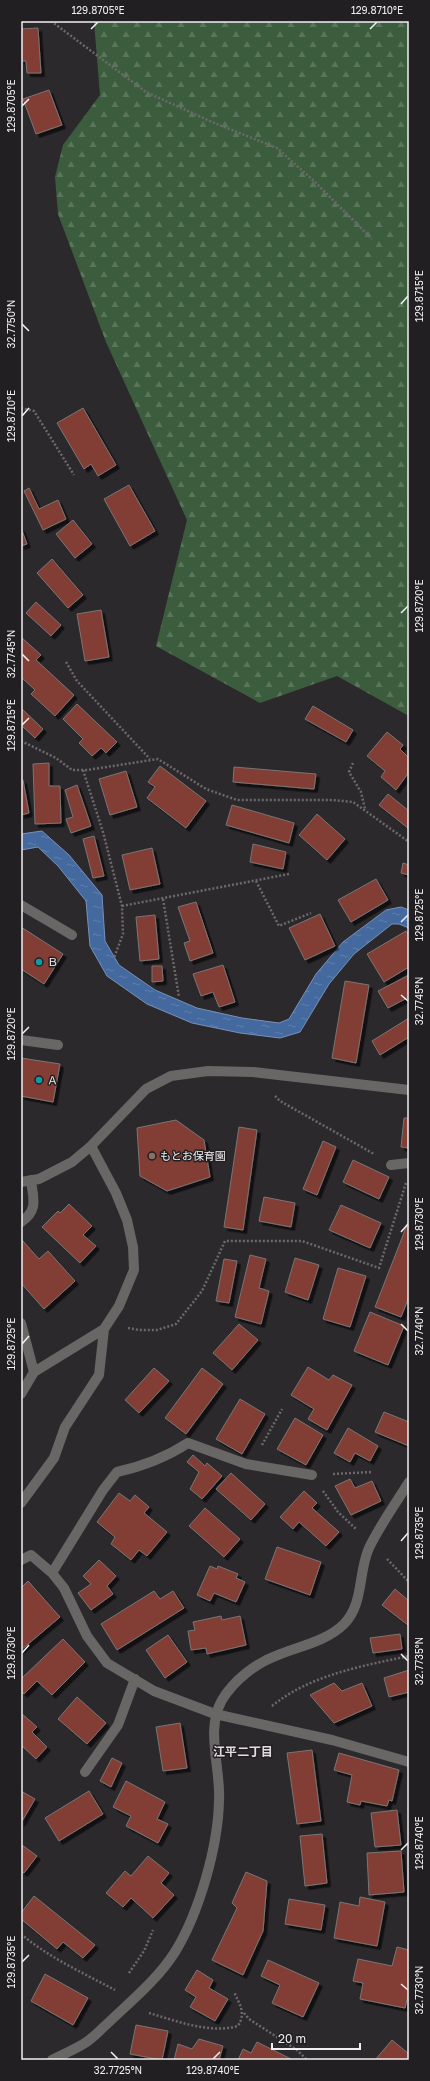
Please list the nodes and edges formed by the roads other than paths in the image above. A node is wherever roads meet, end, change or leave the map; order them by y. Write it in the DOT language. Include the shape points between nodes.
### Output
graph roads {
  1 [pos="21,905"];
  2 [pos="72,935"];
  3 [pos="21,1040"];
  4 [pos="58,1045"];
  5 [pos="409,1090"];
  6 [pos="91,1146"];
  7 [pos="409,1164"];
  8 [pos="391,1165"];
  9 [pos="26,1181"];
  10 [pos="21,1222"];
  11 [pos="21,1323"];
  12 [pos="106,1326"];
  13 [pos="34,1372"];
  14 [pos="22,1392"];
  15 [pos="312,1475"];
  16 [pos="409,1482"];
  17 [pos="21,1503"];
  18 [pos="21,1560"];
  19 [pos="52,1573"];
  20 [pos="134,1679"];
  21 [pos="215,1714"];
  22 [pos="409,1762"];
  23 [pos="85,1772"];
  24 [pos="52,2060"];
  1 -- 2 [label="street"];
  3 -- 4 [label="street"];
  5 -- 6 [label="street" via="253,1072 208,1071 171,1076 146,1089"];
  6 -- 9 [label="street" via="72,1162 39,1179"];
  6 -- 12 [label="street" via="116,1193 127,1220 133,1247 134,1270 119,1306"];
  7 -- 8 [label="street"];
  9 -- 10 [label="street" via="34,1207"];
  11 -- 13 [label="street"];
  12 -- 13 [label="street"];
  12 -- 17 [label="street" via="99,1375 65,1427 54,1458"];
  13 -- 14 [label="street"];
  15 -- 19 [label="street" via="251,1465 188,1443 166,1457 117,1472 102,1490"];
  16 -- 21 [label="street" via="368,1549 353,1613 344,1625 321,1639 276,1655 253,1668 235,1681"];
  18 -- 19 [label="street" via="31,1555"];
  19 -- 20 [label="street" via="64,1588 88,1636 107,1663"];
  20 -- 21 [label="street" via="154,1691"];
  20 -- 23 [label="street" via="118,1725"];
  21 -- 22 [label="street" via="332,1740"];
  21 -- 24 [label="street" via="214,1749 220,1802 210,1864 194,1912 175,1952 138,1993 86,2042"];
}
